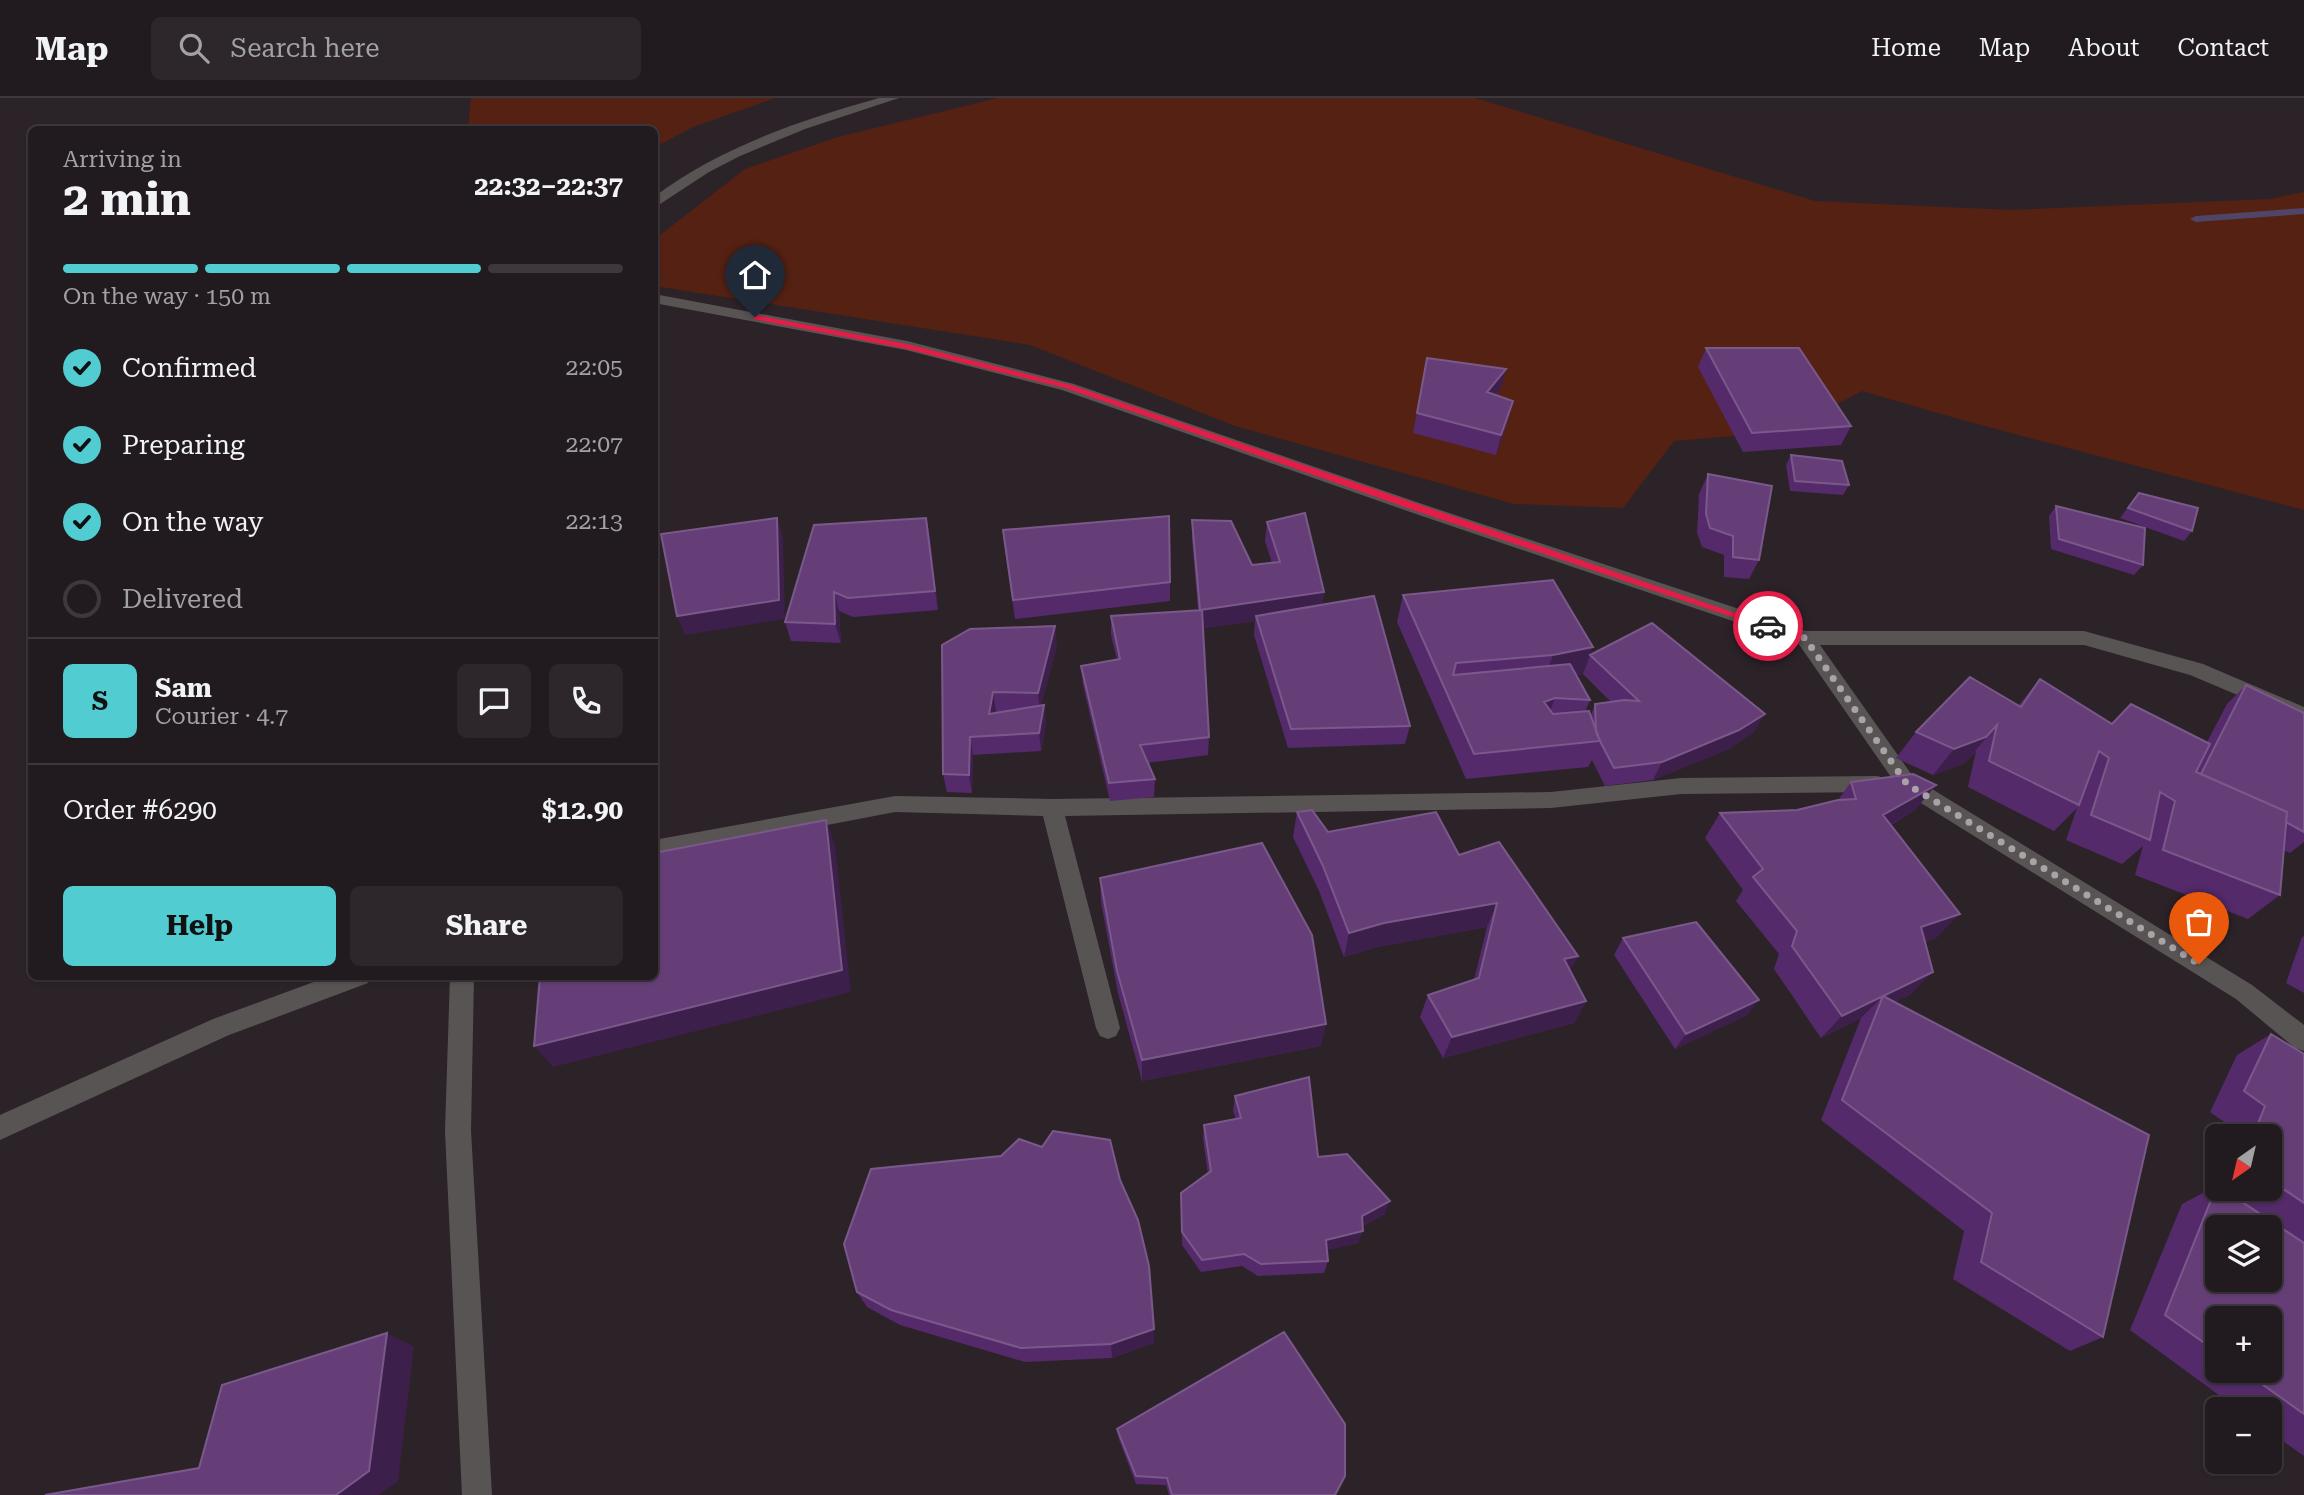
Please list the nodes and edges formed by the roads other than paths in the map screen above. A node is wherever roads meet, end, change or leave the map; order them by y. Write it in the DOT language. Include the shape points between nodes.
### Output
graph roads {
  1 [pos="893,98"];
  2 [pos="658,200"];
  3 [pos="658,299"];
  4 [pos="1805,638"];
  5 [pos="2304,715"];
  6 [pos="1907,784"];
  7 [pos="1052,808"];
  8 [pos="658,848"];
  9 [pos="349,980"];
  10 [pos="462,980"];
  11 [pos="1108,1027"];
  12 [pos="2304,1040"];
  13 [pos="0,1128"];
  14 [pos="478,1495"];
  1 -- 2 [label="street" via="839,112 772,139 721,162"];
  3 -- 4 [label="street" via="907,346 1068,387"];
  4 -- 5 [label="street" via="2084,638 2196,669"];
  4 -- 6 [label="street"];
  6 -- 7 [label="street" via="1681,786 1551,800"];
  6 -- 12 [label="street" via="2244,992"];
  7 -- 8 [label="street" via="895,804"];
  7 -- 11 [label="street"];
  9 -- 13 [label="street" via="221,1027"];
  10 -- 14 [label="street" via="458,1131"];
}
